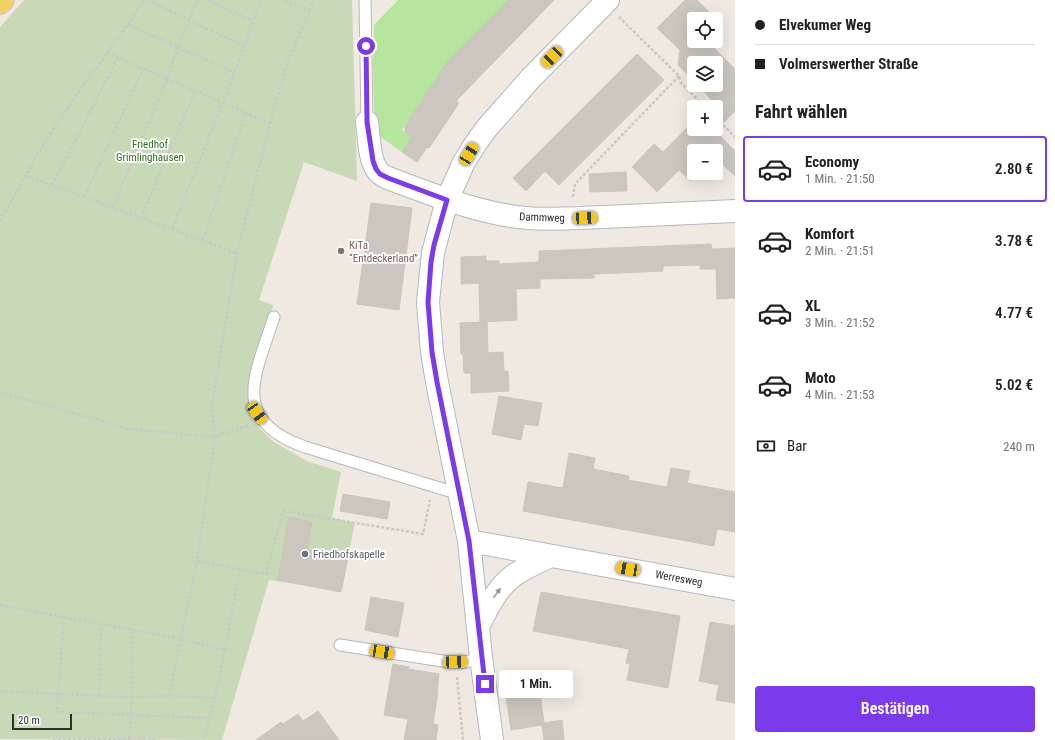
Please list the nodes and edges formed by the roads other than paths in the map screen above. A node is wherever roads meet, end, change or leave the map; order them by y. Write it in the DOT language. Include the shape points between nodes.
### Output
graph roads {
  1 [pos="3,0"];
  2 [pos="365,0"];
  3 [pos="607,2"];
  4 [pos="0,3"];
  5 [pos="367,122"];
  6 [pos="447,200"];
  7 [pos="735,211"];
  8 [pos="274,317"];
  9 [pos="459,494"];
  10 [pos="469,541"];
  11 [pos="551,556"];
  12 [pos="735,588"];
  13 [pos="478,627"];
  14 [pos="340,645"];
  15 [pos="481,657"];
  16 [pos="492,740"];
  1 -- 4 [label="main road"];
  2 -- 5 [label="lane"];
  3 -- 6 [label="street" via="530,78 486,130 464,162"];
  5 -- 6 [label="street, Dammweg" via="373,161 380,174"];
  6 -- 7 [label="street, Dammweg" via="486,211 533,218"];
  6 -- 9 [label="street" via="432,253 428,302 434,367"];
  8 -- 9 [label="lane" via="255,375 253,390 257,413 263,421 294,443"];
  9 -- 10 [label="street"];
  10 -- 11 [label="street, Werresweg"];
  10 -- 13 [label="street"];
  11 -- 12 [label="street, Werresweg"];
  13 -- 11 [label="street, one-way" via="492,600 512,576"];
  13 -- 15 [label="street"];
  14 -- 15 [label="lane" via="455,662 466,662"];
  15 -- 16 [label="street"];
}
